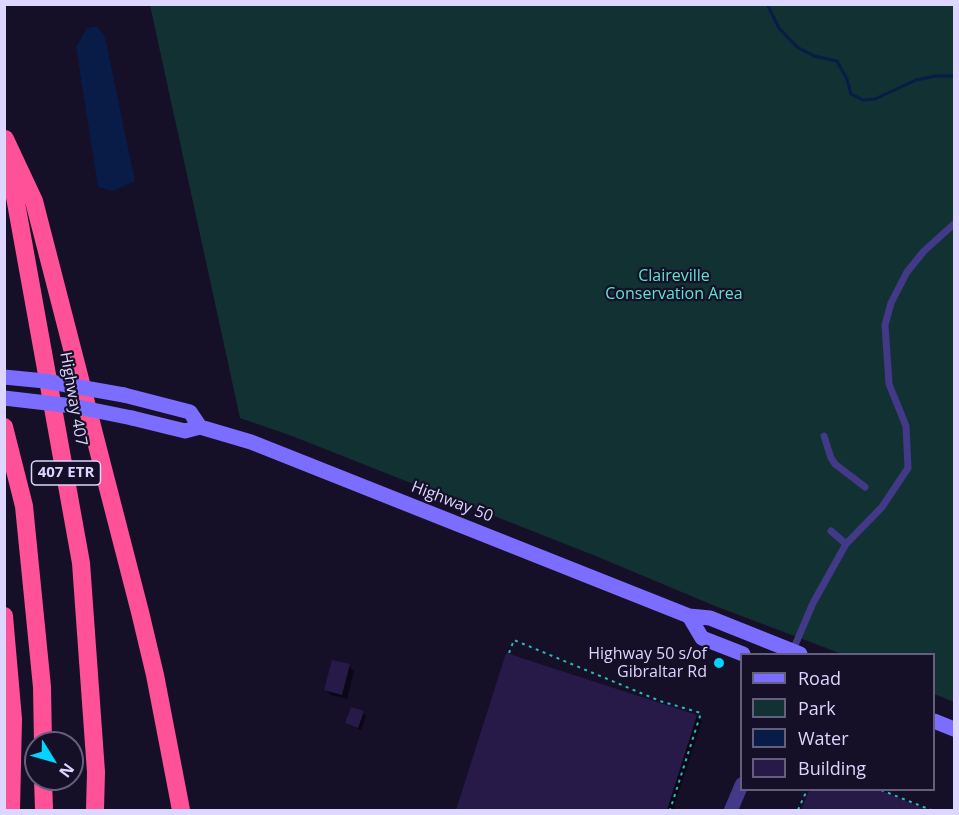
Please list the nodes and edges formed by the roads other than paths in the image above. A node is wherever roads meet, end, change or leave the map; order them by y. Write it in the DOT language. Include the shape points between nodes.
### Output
graph roads {
  1 [pos="4,139"];
  2 [pos="954,224"];
  3 [pos="4,377"];
  4 [pos="4,398"];
  5 [pos="4,427"];
  6 [pos="200,427"];
  7 [pos="824,435"];
  8 [pos="865,488"];
  9 [pos="831,531"];
  10 [pos="846,544"];
  11 [pos="4,616"];
  12 [pos="689,616"];
  13 [pos="740,653"];
  14 [pos="795,653"];
  15 [pos="10,688"];
  16 [pos="4,711"];
  17 [pos="935,722"];
  18 [pos="954,729"];
  19 [pos="43,731"];
  20 [pos="740,787"];
  21 [pos="43,791"];
  22 [pos="11,810"];
  23 [pos="44,810"];
  24 [pos="95,810"];
  25 [pos="181,810"];
  26 [pos="731,810"];
  1 -- 24 [label="highway, Highway 407 / 407 ETR" via="81,563 96,772"];
  1 -- 25 [label="highway" via="34,201 153,664"];
  2 -- 10 [label="lane" via="906,272 885,325 889,384 906,426 908,468 882,507"];
  3 -- 6 [label="main road, Highway 50, bridge" via="124,395 190,412"];
  4 -- 6 [label="main road, Highway 50, bridge" via="73,406 185,431"];
  5 -- 19 [label="highway, 407 ETR" via="24,506"];
  6 -- 12 [label="main road, Highway 50" via="251,442"];
  7 -- 8 [label="lane" via="833,461"];
  9 -- 10 [label="lane"];
  10 -- 14 [label="lane" via="813,603"];
  11 -- 15 [label="highway"];
  12 -- 13 [label="main road" via="702,638"];
  12 -- 14 [label="main road, Highway 50" via="710,618"];
  15 -- 16 [label="highway"];
  15 -- 22 [label="highway" via="14,719"];
  17 -- 18 [label="main road"];
  20 -- 26 [label="street"];
  21 -- 23 [label="highway"];
}
